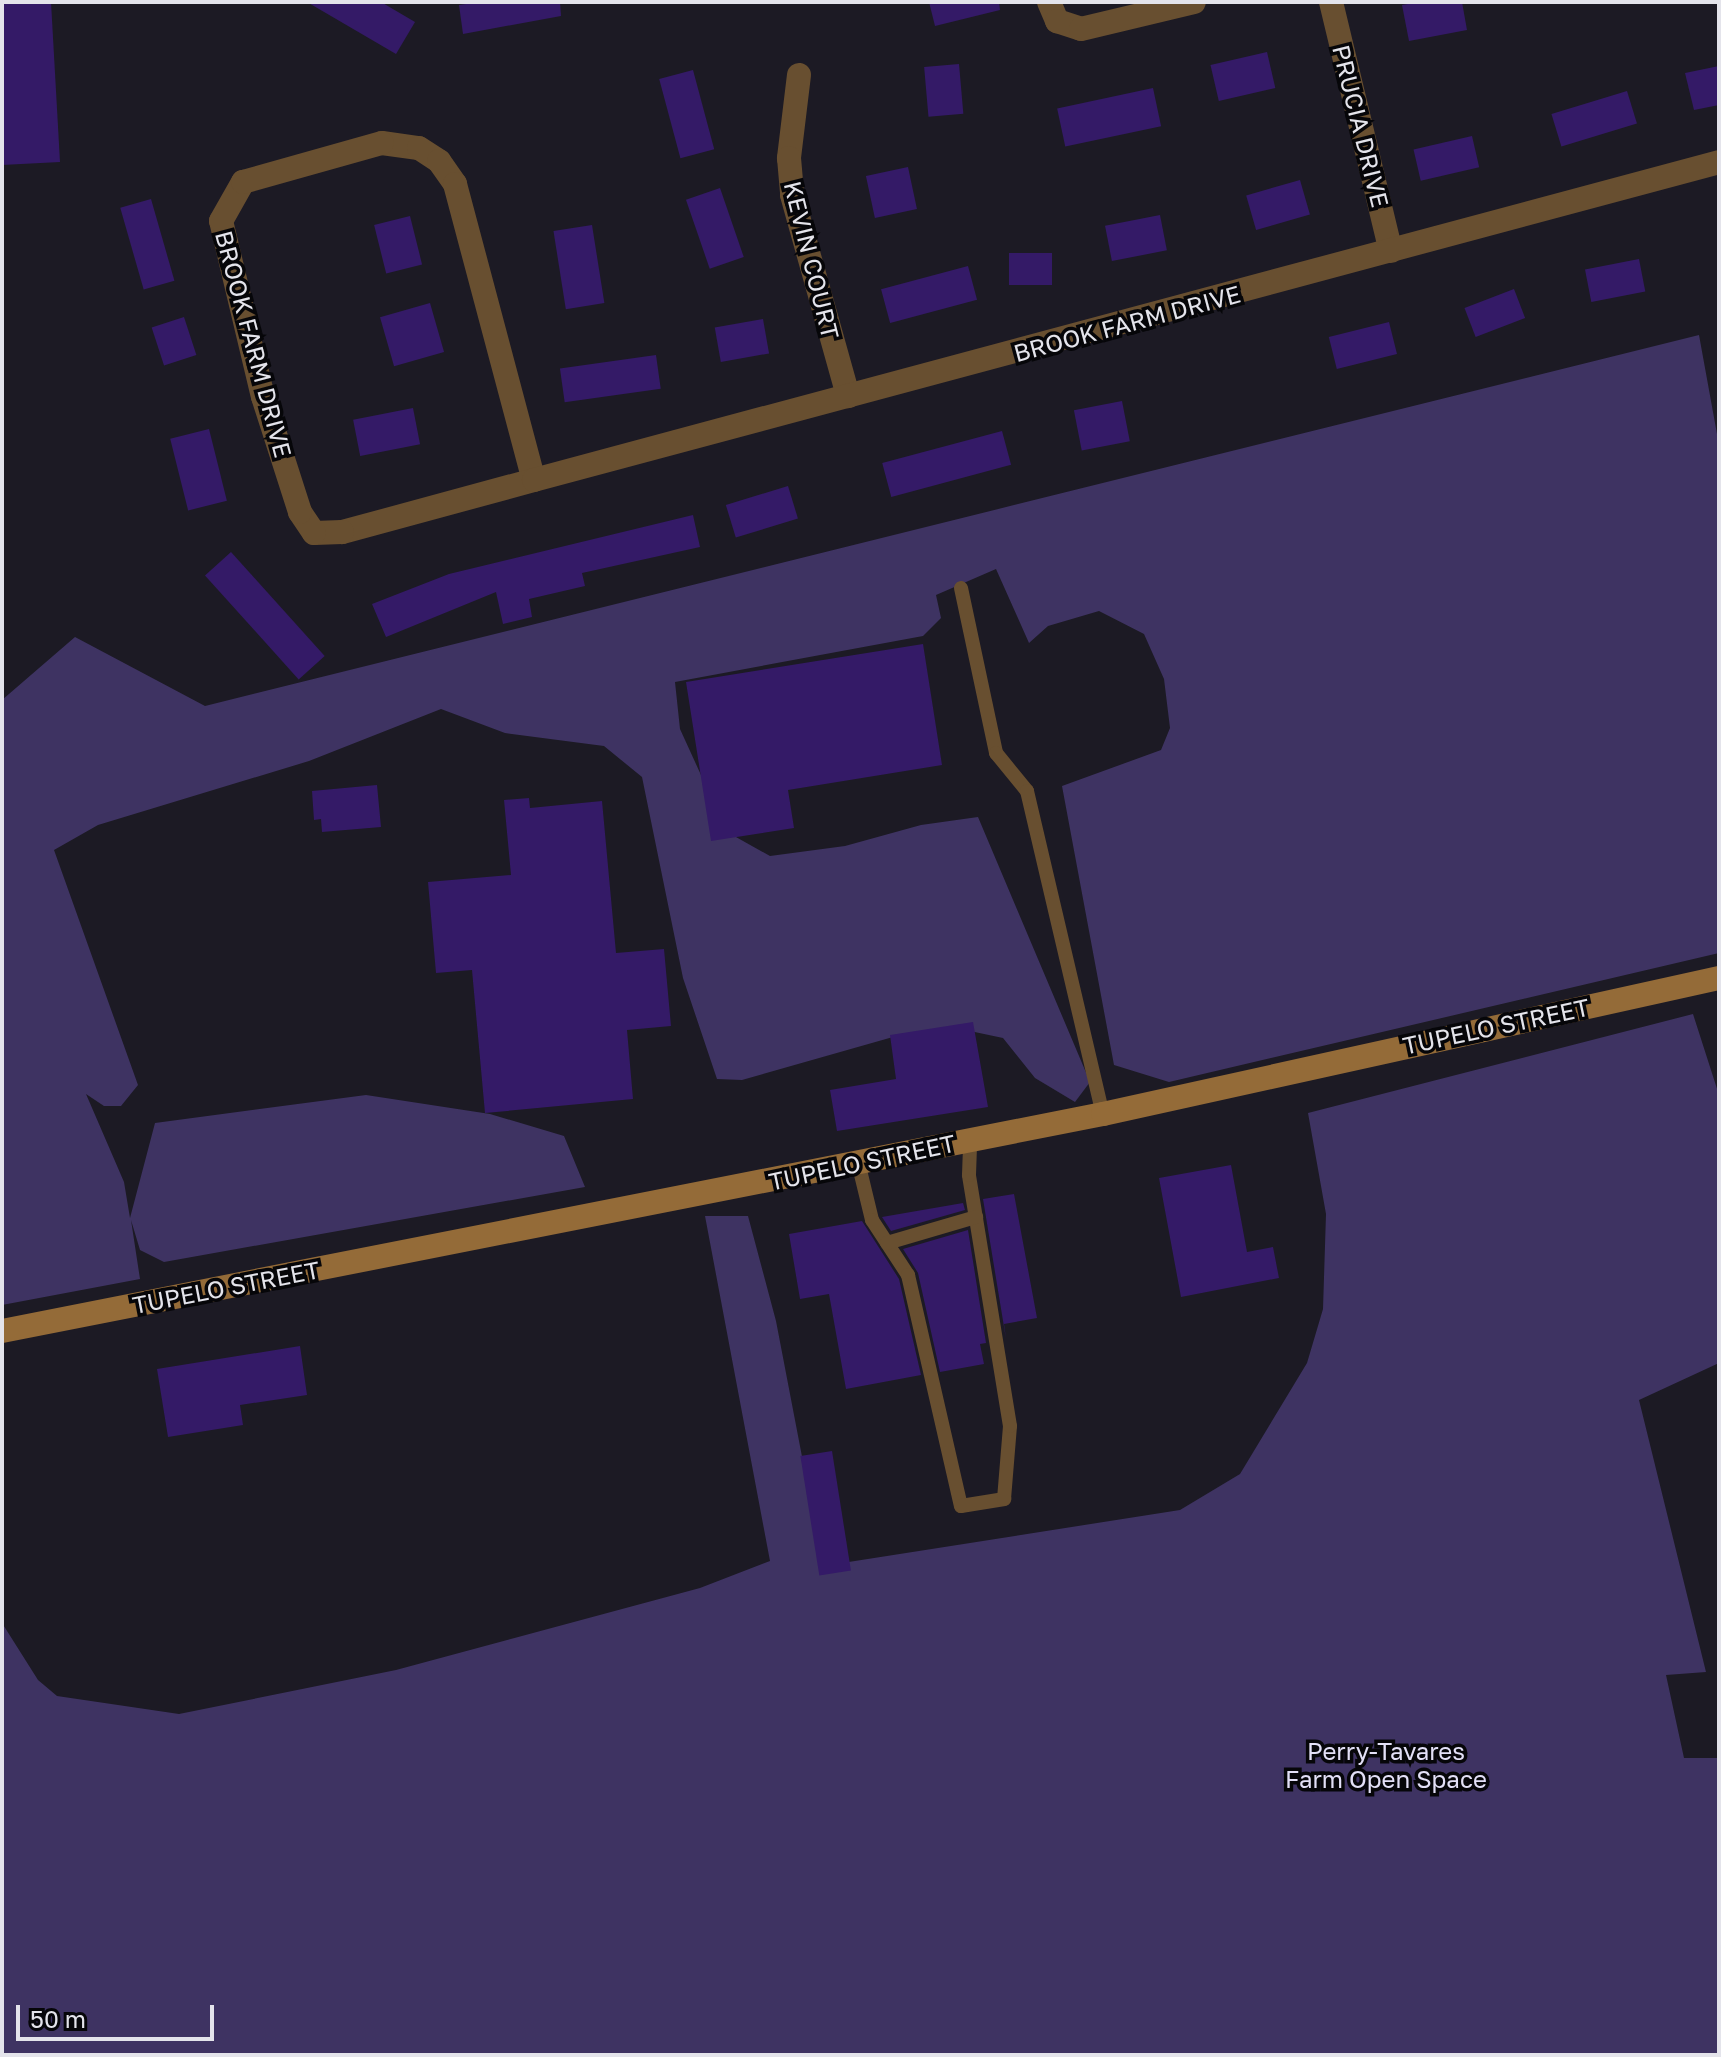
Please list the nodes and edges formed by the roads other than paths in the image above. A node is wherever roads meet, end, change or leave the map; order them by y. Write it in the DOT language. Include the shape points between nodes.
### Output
graph roads {
  1 [pos="1049,2"];
  2 [pos="1194,2"];
  3 [pos="1331,2"];
  4 [pos="799,75"];
  5 [pos="1719,162"];
  6 [pos="1391,251"];
  7 [pos="848,396"];
  8 [pos="534,480"];
  9 [pos="961,588"];
  10 [pos="1719,978"];
  11 [pos="1103,1114"];
  12 [pos="970,1140"];
  13 [pos="858,1162"];
  14 [pos="976,1217"];
  15 [pos="887,1243"];
  16 [pos="2,1331"];
  1 -- 2 [label="street" via="1057,21 1081,29"];
  3 -- 6 [label="street, PRUCIA DRIVE"];
  4 -- 7 [label="street, KEVIN COURT" via="789,158 792,195"];
  5 -- 6 [label="street, BROOK FARM DRIVE"];
  6 -- 7 [label="street, BROOK FARM DRIVE"];
  7 -- 8 [label="street, BROOK FARM DRIVE"];
  8 -- 8 [label="street, BROOK FARM DRIVE" via="342,532 314,533 300,512 263,397 223,232 226,205 236,189 268,172 382,143 409,143 439,161 455,184 473,237"];
  9 -- 11 [label="lane" via="996,753 1027,791"];
  10 -- 11 [label="main road, TUPELO STREET"];
  11 -- 12 [label="main road, TUPELO STREET"];
  12 -- 13 [label="main road, TUPELO STREET"];
  12 -- 14 [label="lane"];
  13 -- 15 [label="lane" via="872,1220"];
  13 -- 16 [label="main road, TUPELO STREET"];
  14 -- 15 [label="lane"];
  14 -- 15 [label="lane" via="1010,1426 1004,1499 961,1506 908,1275"];
}
